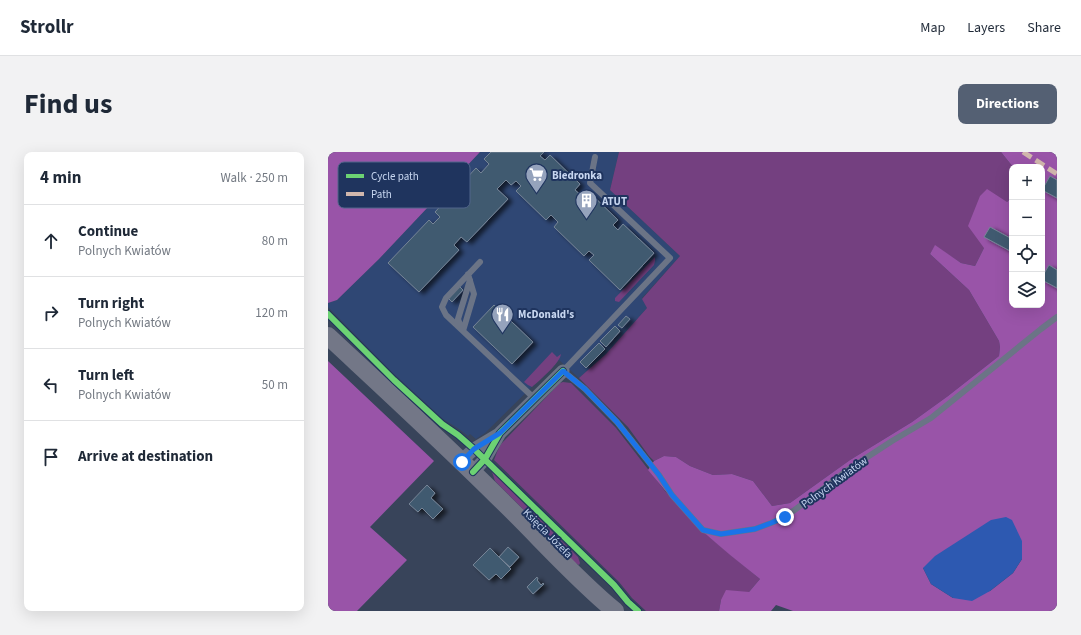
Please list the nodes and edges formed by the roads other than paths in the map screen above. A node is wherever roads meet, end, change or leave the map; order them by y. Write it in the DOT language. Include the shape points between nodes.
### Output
graph roads {
  1 [pos="595,157"];
  2 [pos="480,262"];
  3 [pos="469,277"];
  4 [pos="1057,317"];
  5 [pos="463,331"];
  6 [pos="328,336"];
  7 [pos="563,371"];
  8 [pos="535,399"];
  9 [pos="467,467"];
  10 [pos="614,611"];
  1 -- 7 [label="lane" via="590,183 670,258"];
  2 -- 3 [label="lane"];
  3 -- 5 [label="lane" via="458,319"];
  3 -- 5 [label="lane" via="446,298 442,307 446,315"];
  4 -- 7 [label="lane, Polnych Kwiatów" via="931,418 846,471 785,517 755,529 721,534 703,530 672,495 617,422 585,389"];
  5 -- 8 [label="lane"];
  6 -- 9 [label="main road, Księcia Józefa"];
  7 -- 8 [label="street"];
  8 -- 9 [label="street" via="500,433 474,449"];
  9 -- 10 [label="main road, Księcia Józefa"];
}
